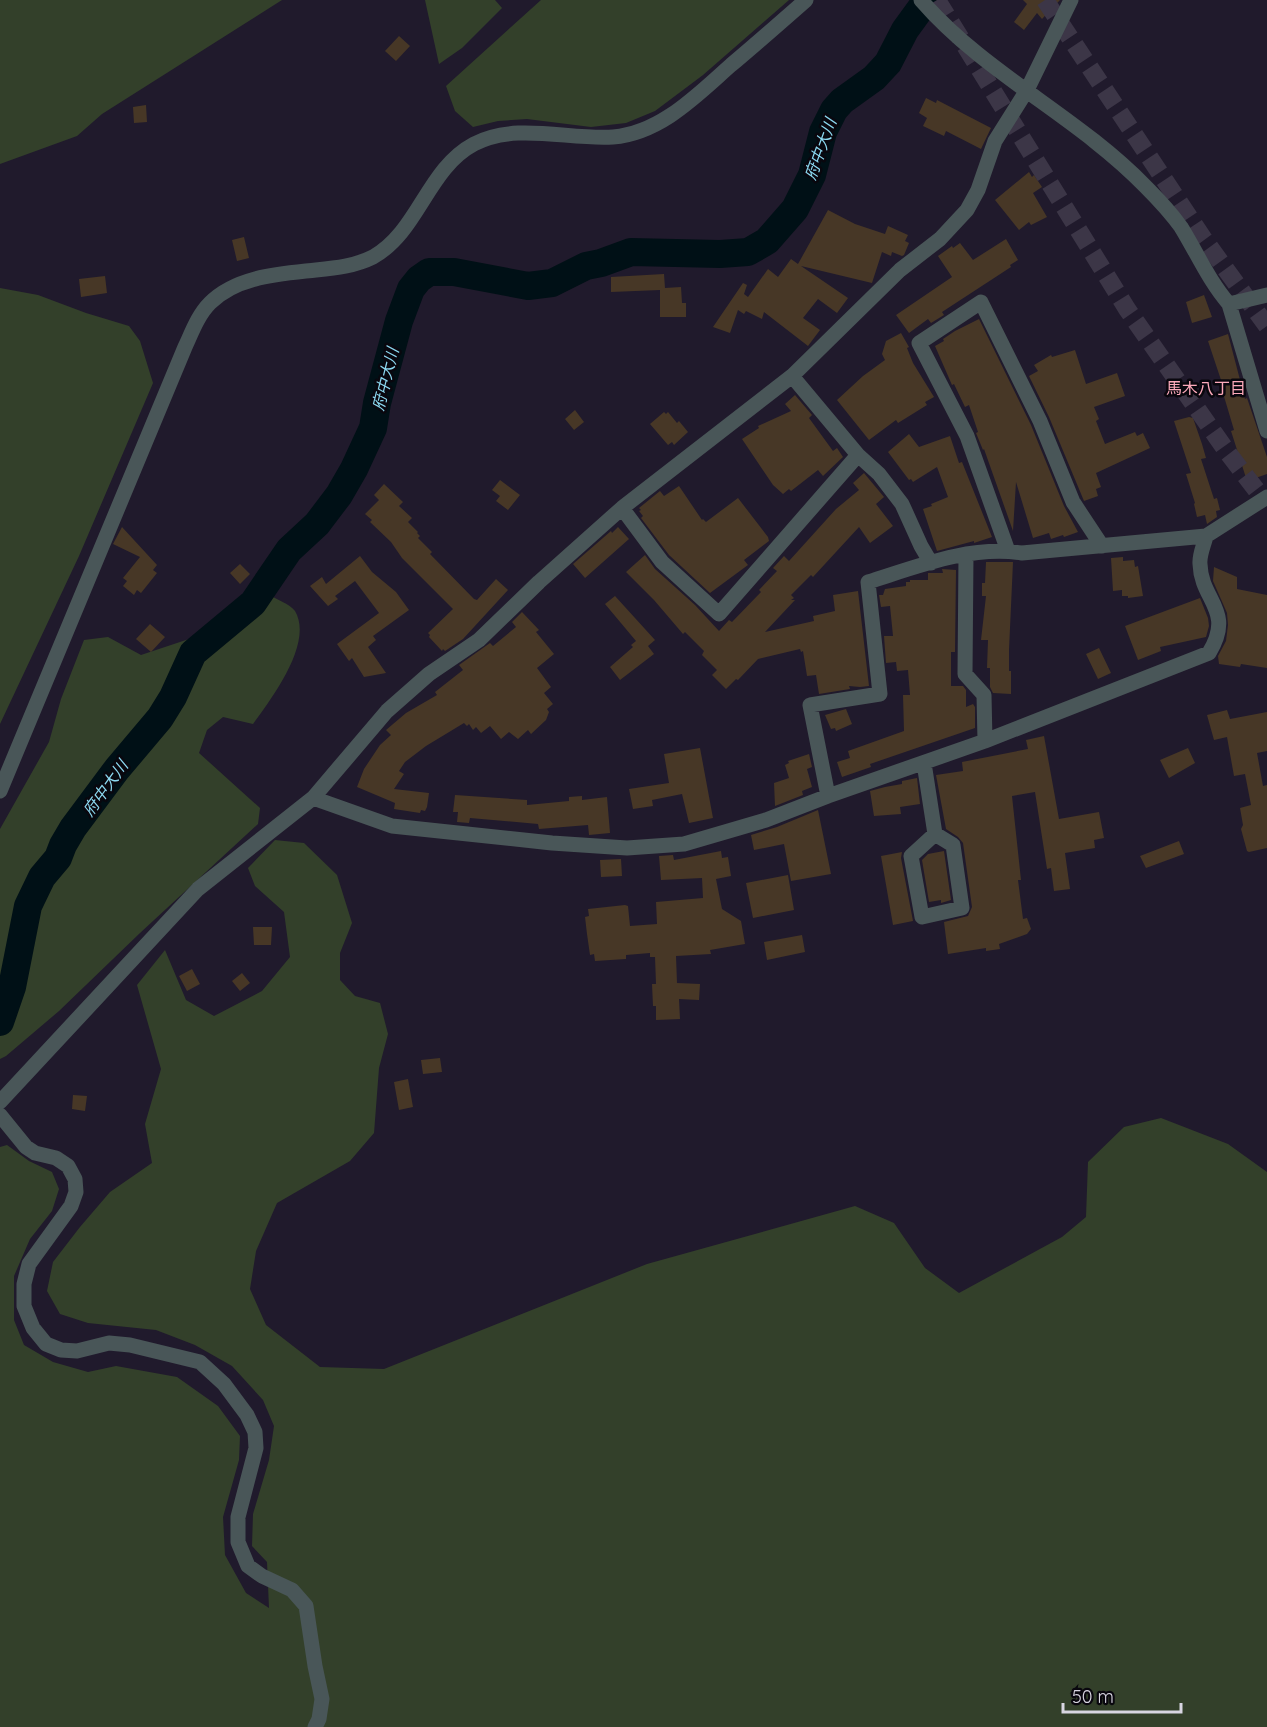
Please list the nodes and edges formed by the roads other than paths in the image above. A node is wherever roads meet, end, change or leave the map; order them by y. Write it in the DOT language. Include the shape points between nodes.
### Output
graph roads {
  1 [pos="806,0"];
  2 [pos="921,0"];
  3 [pos="1071,0"];
  4 [pos="1027,90"];
  5 [pos="1267,295"];
  6 [pos="1229,304"];
  7 [pos="792,376"];
  8 [pos="1267,431"];
  9 [pos="858,455"];
  10 [pos="1267,497"];
  11 [pos="622,508"];
  12 [pos="1206,536"];
  13 [pos="1102,546"];
  14 [pos="1008,551"];
  15 [pos="966,555"];
  16 [pos="932,563"];
  17 [pos="986,741"];
  18 [pos="924,763"];
  19 [pos="0,791"];
  20 [pos="828,796"];
  21 [pos="313,798"];
  22 [pos="935,834"];
  23 [pos="0,1102"];
  24 [pos="0,1114"];
  25 [pos="315,1727"];
  1 -- 19 [label="street" via="663,121 615,137 496,135 454,158 406,228 372,257 345,267 264,275 209,304 186,347"];
  2 -- 4 [label="street" via="959,39"];
  3 -- 4 [label="street"];
  4 -- 6 [label="street" via="1105,149 1146,186 1179,225"];
  4 -- 7 [label="street" via="994,141 967,210"];
  5 -- 6 [label="street"];
  6 -- 8 [label="street"];
  7 -- 9 [label="street"];
  7 -- 11 [label="street"];
  9 -- 11 [label="street" via="719,614 662,562"];
  9 -- 16 [label="street" via="902,504"];
  10 -- 12 [label="street"];
  11 -- 21 [label="street" via="479,640 429,674 387,711"];
  12 -- 13 [label="street"];
  12 -- 17 [label="street" via="1199,562 1219,627 1209,653"];
  13 -- 14 [label="street"];
  13 -- 14 [label="street" via="1073,502 1040,421 981,302 918,343 967,436"];
  14 -- 15 [label="street"];
  15 -- 16 [label="street"];
  15 -- 17 [label="street" via="965,674 984,695"];
  16 -- 20 [label="street" via="868,582 880,694 810,705"];
  17 -- 18 [label="street"];
  18 -- 20 [label="street"];
  18 -- 22 [label="street"];
  20 -- 21 [label="street" via="766,820 684,844 627,848 392,826"];
  21 -- 23 [label="street" via="198,889"];
  22 -- 22 [label="street" via="953,845 962,908 922,917 911,856"];
  24 -- 25 [label="street" via="26,1147 56,1158 68,1166 75,1179 71,1206 29,1264 24,1284 24,1306 33,1328 46,1344 77,1351 119,1344 201,1362 247,1415 255,1432 256,1448 238,1517 237,1542 248,1566 292,1590 306,1606 322,1699"];
}
